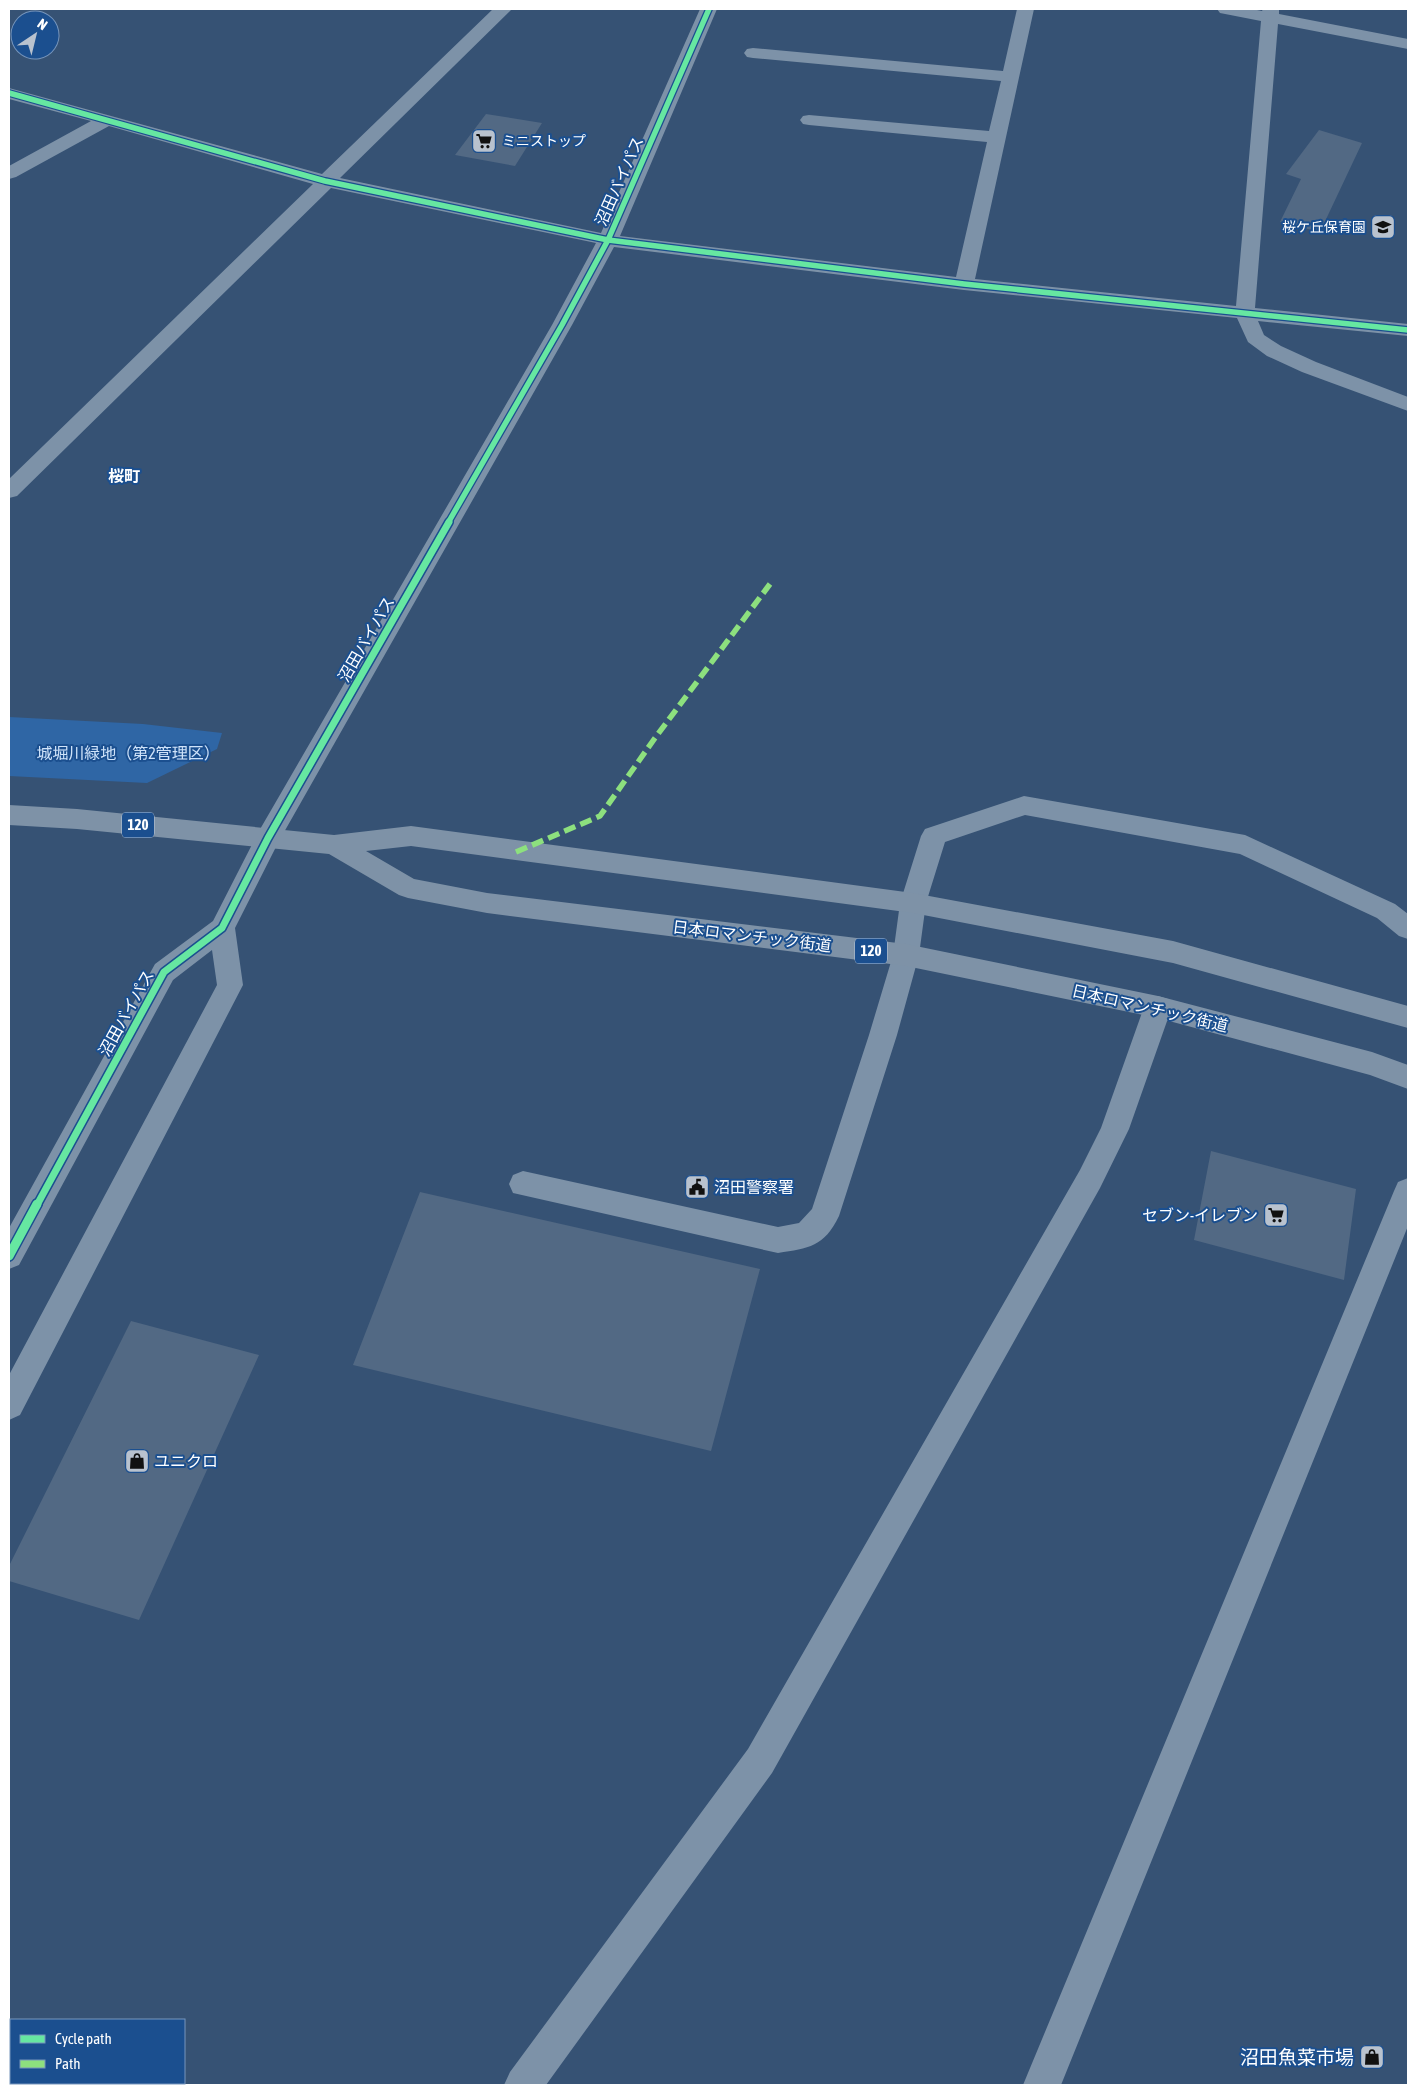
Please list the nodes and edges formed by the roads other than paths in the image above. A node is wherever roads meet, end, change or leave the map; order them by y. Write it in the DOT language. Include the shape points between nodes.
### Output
graph roads {
  1 [pos="502,9"];
  2 [pos="709,9"];
  3 [pos="1026,9"];
  4 [pos="1226,9"];
  5 [pos="1270,13"];
  6 [pos="1408,44"];
  7 [pos="753,53"];
  8 [pos="1010,77"];
  9 [pos="9,93"];
  10 [pos="107,120"];
  11 [pos="809,120"];
  12 [pos="997,137"];
  13 [pos="9,173"];
  14 [pos="325,181"];
  15 [pos="608,240"];
  16 [pos="964,284"];
  17 [pos="1245,313"];
  18 [pos="1408,330"];
  19 [pos="1408,404"];
  20 [pos="9,491"];
  21 [pos="9,815"];
  22 [pos="268,838"];
  23 [pos="334,845"];
  24 [pos="913,903"];
  25 [pos="222,928"];
  26 [pos="1408,929"];
  27 [pos="906,955"];
  28 [pos="1158,1007"];
  29 [pos="1408,1017"];
  30 [pos="1408,1076"];
  31 [pos="523,1184"];
  32 [pos="1408,1191"];
  33 [pos="9,1256"];
  34 [pos="9,1405"];
  35 [pos="523,2085"];
  36 [pos="1042,2085"];
  1 -- 14 [label="street"];
  2 -- 15 [label="street, 沼田バイパス"];
  3 -- 8 [label="street"];
  4 -- 5 [label="street"];
  5 -- 6 [label="street"];
  5 -- 17 [label="street"];
  7 -- 8 [label="street"];
  8 -- 12 [label="street"];
  9 -- 10 [label="street"];
  10 -- 13 [label="street"];
  10 -- 14 [label="street"];
  11 -- 12 [label="street"];
  12 -- 16 [label="street"];
  14 -- 15 [label="street"];
  14 -- 20 [label="street"];
  15 -- 16 [label="street"];
  15 -- 22 [label="street, 沼田バイパス"];
  16 -- 17 [label="street"];
  17 -- 18 [label="street"];
  17 -- 19 [label="street" via="1255,338 1274,351 1309,368"];
  21 -- 22 [label="highway, 日本ロマンチック街道 / 120"];
  22 -- 23 [label="highway, 日本ロマンチック街道 / 120"];
  22 -- 25 [label="street, 沼田バイパス"];
  23 -- 24 [label="highway, 日本ロマンチック街道 / 120" via="411,836"];
  23 -- 27 [label="highway, 日本ロマンチック街道 / 120" via="408,888 487,904"];
  24 -- 26 [label="street" via="934,836 1024,806 1245,845 1386,911"];
  24 -- 27 [label="street"];
  24 -- 29 [label="highway, 日本ロマンチック街道 / 120" via="1173,952"];
  25 -- 33 [label="street, 沼田バイパス" via="164,972"];
  25 -- 34 [label="street" via="230,985"];
  27 -- 28 [label="highway, 日本ロマンチック街道 / 120"];
  27 -- 31 [label="street" via="824,1216 807,1236 778,1240"];
  28 -- 30 [label="highway, 日本ロマンチック街道 / 120"];
  28 -- 35 [label="street" via="1115,1129 1090,1178 760,1761"];
  32 -- 36 [label="street"];
}
